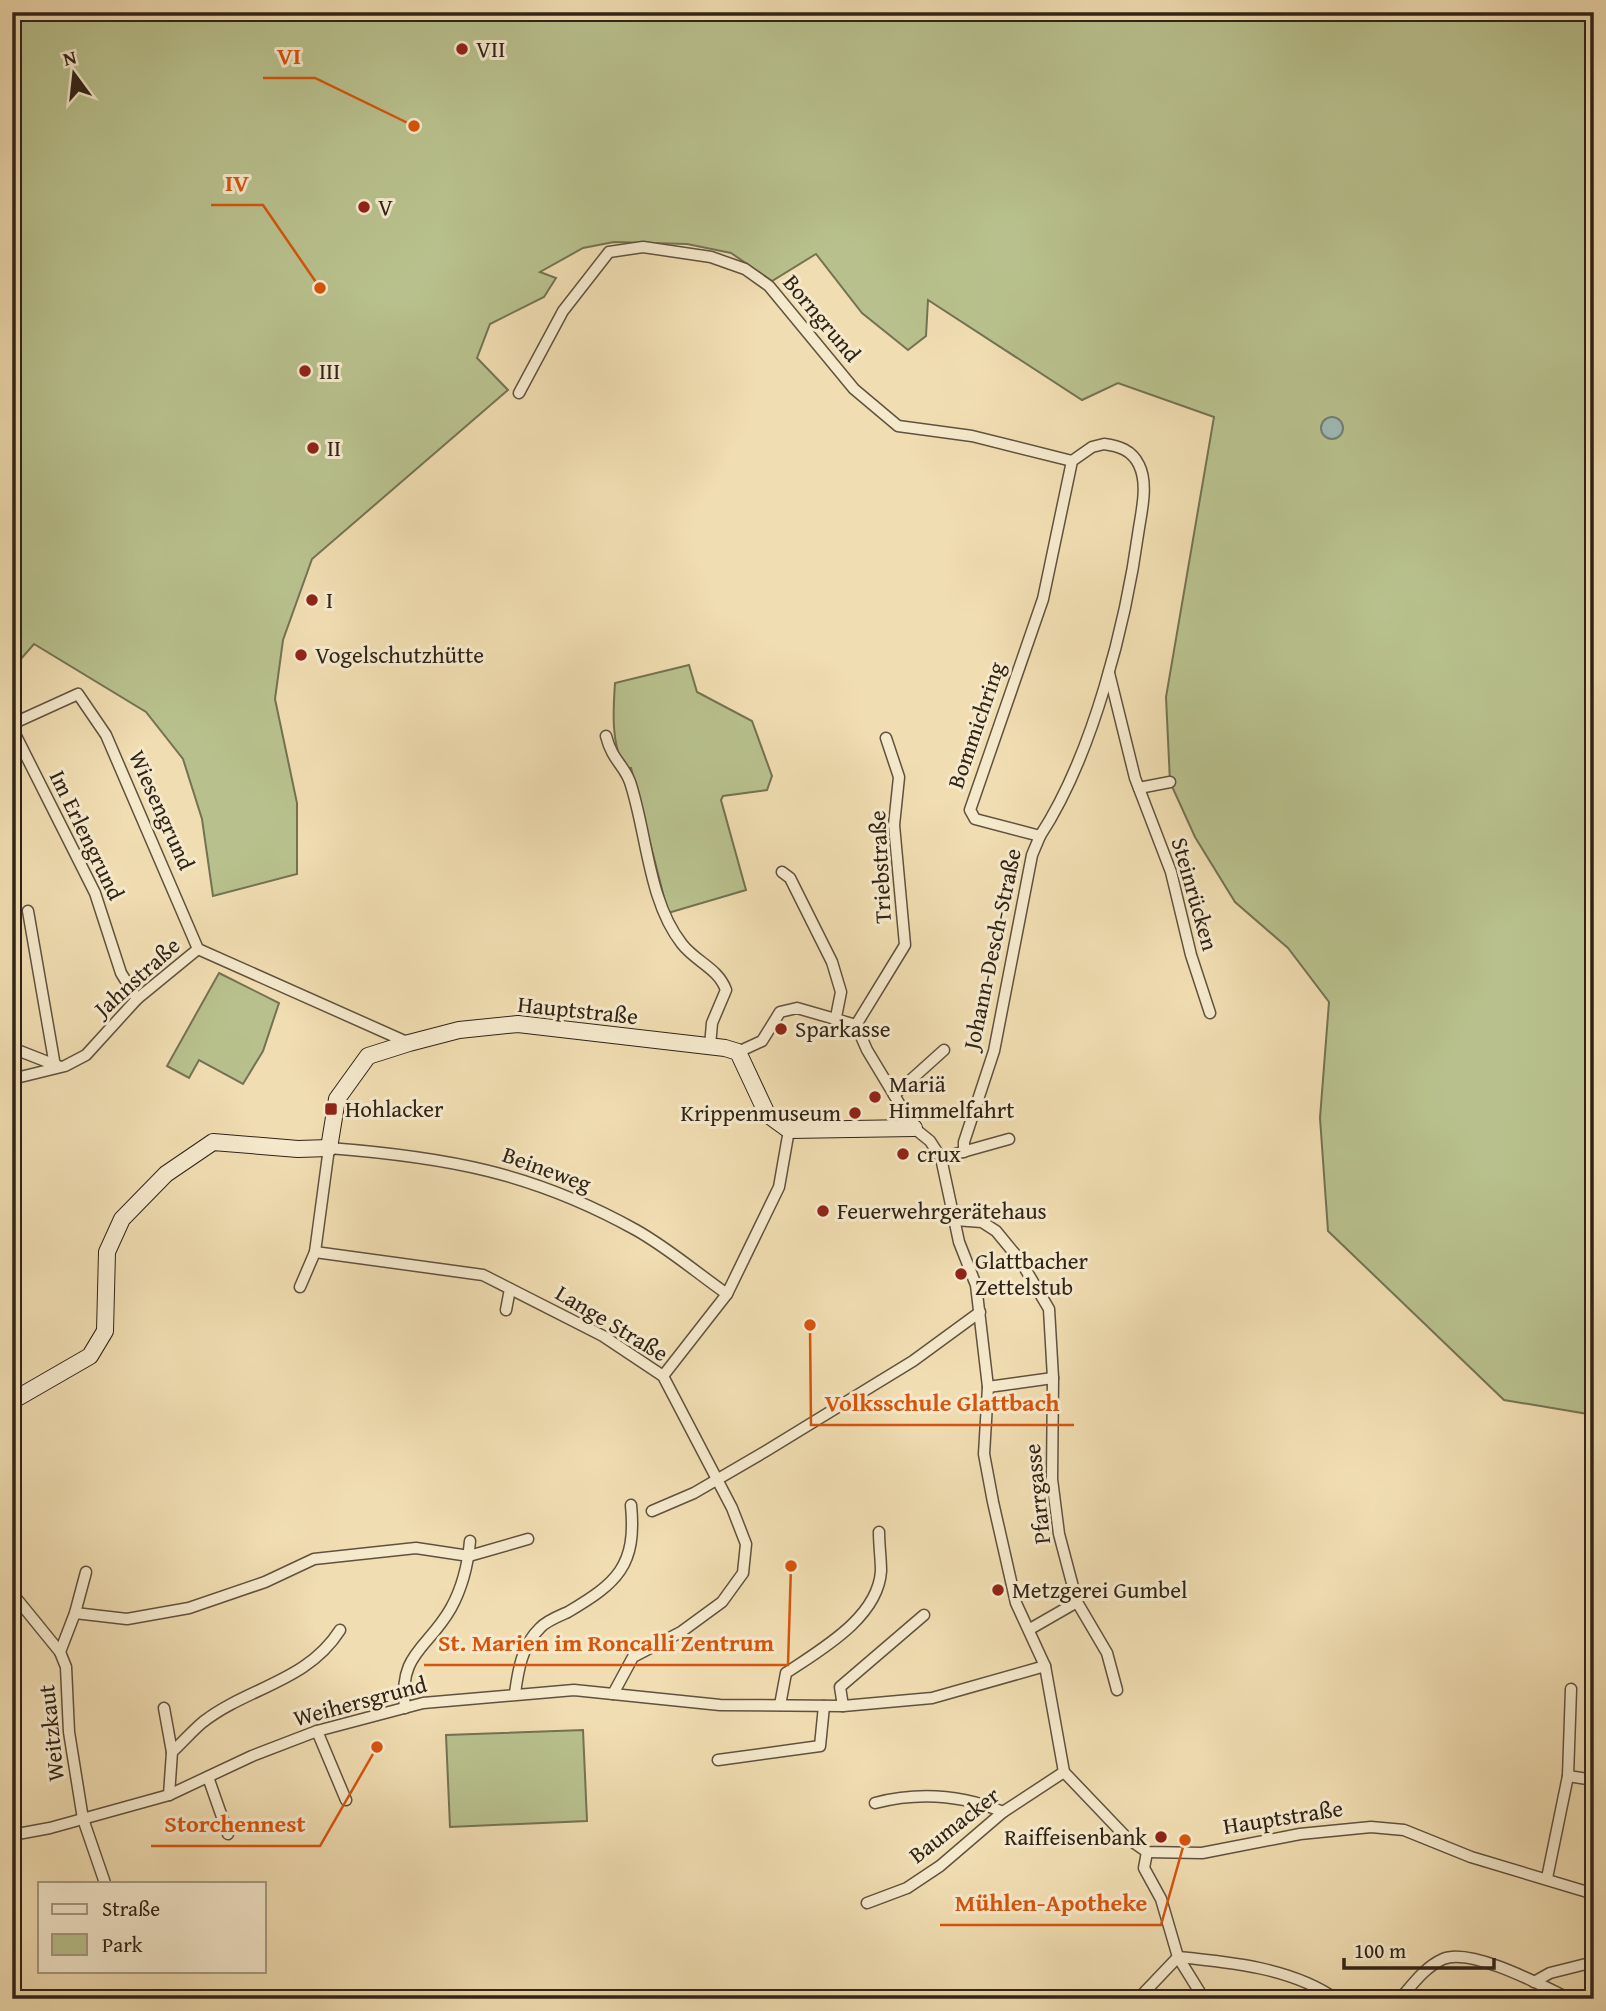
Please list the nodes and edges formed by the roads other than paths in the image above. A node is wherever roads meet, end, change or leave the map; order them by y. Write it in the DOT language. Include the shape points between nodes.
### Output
graph roads {
  1 [pos="519,393"];
  2 [pos="1072,461"];
  3 [pos="1109,673"];
  4 [pos="78,694"];
  5 [pos="12,726"];
  6 [pos="606,736"];
  7 [pos="886,738"];
  8 [pos="1170,782"];
  9 [pos="1139,788"];
  10 [pos="1040,836"];
  11 [pos="782,872"];
  12 [pos="28,911"];
  13 [pos="198,949"];
  14 [pos="137,999"];
  15 [pos="1210,1013"];
  16 [pos="835,1017"];
  17 [pos="856,1025"];
  18 [pos="409,1043"];
  19 [pos="710,1046"];
  20 [pos="12,1048"];
  21 [pos="944,1050"];
  22 [pos="738,1052"];
  23 [pos="60,1066"];
  24 [pos="12,1079"];
  25 [pos="894,1095"];
  26 [pos="914,1128"];
  27 [pos="789,1130"];
  28 [pos="1009,1139"];
  29 [pos="329,1149"];
  30 [pos="964,1152"];
  31 [pos="941,1158"];
  32 [pos="955,1220"];
  33 [pos="315,1252"];
  34 [pos="300,1287"];
  35 [pos="510,1289"];
  36 [pos="727,1294"];
  37 [pos="506,1310"];
  38 [pos="980,1312"];
  39 [pos="663,1376"];
  40 [pos="1054,1378"];
  41 [pos="988,1387"];
  42 [pos="12,1401"];
  43 [pos="716,1480"];
  44 [pos="631,1505"];
  45 [pos="652,1511"];
  46 [pos="879,1532"];
  47 [pos="528,1539"];
  48 [pos="470,1541"];
  49 [pos="469,1556"];
  50 [pos="86,1572"];
  51 [pos="12,1593"];
  52 [pos="1077,1602"];
  53 [pos="75,1613"];
  54 [pos="924,1615"];
  55 [pos="1030,1629"];
  56 [pos="340,1630"];
  57 [pos="60,1652"];
  58 [pos="1045,1666"];
  59 [pos="1571,1689"];
  60 [pos="1117,1690"];
  61 [pos="515,1693"];
  62 [pos="613,1694"];
  63 [pos="780,1705"];
  64 [pos="824,1706"];
  65 [pos="843,1706"];
  66 [pos="405,1707"];
  67 [pos="164,1708"];
  68 [pos="317,1731"];
  69 [pos="172,1752"];
  70 [pos="718,1760"];
  71 [pos="1063,1772"];
  72 [pos="1568,1776"];
  73 [pos="208,1777"];
  74 [pos="1594,1780"];
  75 [pos="169,1795"];
  76 [pos="346,1800"];
  77 [pos="875,1804"];
  78 [pos="1003,1812"];
  79 [pos="83,1819"];
  80 [pos="228,1834"];
  81 [pos="12,1835"];
  82 [pos="1147,1852"];
  83 [pos="1547,1878"];
  84 [pos="105,1882"];
  85 [pos="1594,1894"];
  86 [pos="867,1903"];
  87 [pos="1178,1957"];
  88 [pos="1594,1962"];
  89 [pos="1534,1982"];
  90 [pos="1138,1999"];
  91 [pos="1204,1999"];
  92 [pos="1336,1999"];
  93 [pos="1400,1999"];
  94 [pos="1570,1999"];
  1 -- 2 [label="street, Borngrund" via="563,311 608,252 643,247 711,257 745,269 769,286 854,389 898,425 972,436"];
  2 -- 3 [label="street" via="1104,444 1120,446 1140,466 1143,496 1134,567"];
  2 -- 10 [label="street, Bommichring" via="1043,599 970,810 975,819"];
  3 -- 9 [label="street, Steinrücken"];
  3 -- 10 [label="street" via="1079,757"];
  4 -- 5 [label="street, Im Erlengrund"];
  4 -- 13 [label="street, Wiesengrund" via="106,735"];
  5 -- 14 [label="street, Im Erlengrund" via="95,893 121,974"];
  6 -- 19 [label="street" via="611,754 629,778 651,874 670,920 682,945 722,978 726,990 712,1023"];
  7 -- 17 [label="street, Triebstraße" via="899,778 894,825 905,944"];
  8 -- 9 [label="street"];
  9 -- 15 [label="street, Steinrücken" via="1171,872"];
  10 -- 30 [label="street, Johann-Desch-Straße" via="1032,855 994,1051"];
  11 -- 16 [label="street" via="790,878 832,962 841,992"];
  12 -- 23 [label="street"];
  13 -- 14 [label="street, Jahnstraße"];
  13 -- 18 [label="street, Jahnstraße"];
  14 -- 23 [label="street, Jahnstraße" via="86,1055"];
  16 -- 17 [label="street"];
  16 -- 22 [label="street" via="797,1008 780,1012 762,1041"];
  17 -- 25 [label="street"];
  18 -- 19 [label="street, Hauptstraße" via="468,1029 518,1024"];
  18 -- 29 [label="street, Hauptstraße" via="368,1056 337,1099"];
  19 -- 22 [label="street, Hauptstraße"];
  20 -- 23 [label="street"];
  21 -- 25 [label="street"];
  22 -- 27 [label="street" via="767,1114"];
  23 -- 24 [label="street, Jahnstraße"];
  25 -- 26 [label="street"];
  26 -- 27 [label="street"];
  26 -- 31 [label="street"];
  27 -- 36 [label="street" via="779,1187"];
  28 -- 30 [label="street"];
  29 -- 33 [label="street"];
  29 -- 36 [label="street, Beineweg" via="416,1155 508,1175 571,1196 638,1231"];
  29 -- 42 [label="street" via="213,1142 166,1174 122,1219 107,1252 105,1331 90,1356"];
  30 -- 31 [label="street"];
  31 -- 32 [label="street"];
  32 -- 38 [label="street"];
  32 -- 40 [label="street, Pfarrgasse" via="982,1222 996,1231 1020,1260 1049,1309"];
  33 -- 34 [label="street"];
  33 -- 35 [label="street, Lange Straße" via="483,1275"];
  35 -- 37 [label="street"];
  35 -- 39 [label="street, Lange Straße" via="603,1336"];
  36 -- 39 [label="street"];
  38 -- 41 [label="street"];
  38 -- 43 [label="street" via="914,1361"];
  39 -- 43 [label="street, Lange Straße"];
  40 -- 41 [label="street"];
  40 -- 52 [label="street, Pfarrgasse" via="1052,1479 1059,1534"];
  41 -- 55 [label="street" via="984,1454 1008,1576"];
  43 -- 45 [label="street"];
  43 -- 62 [label="street, Lange Straße" via="746,1544 743,1573 722,1602 681,1632 633,1657"];
  44 -- 61 [label="street" via="633,1547 621,1572 600,1593 540,1628 518,1664"];
  46 -- 63 [label="street" via="881,1574 870,1604 831,1643 786,1673"];
  47 -- 49 [label="street"];
  48 -- 49 [label="street"];
  49 -- 53 [label="street" via="416,1548 314,1559 265,1582 189,1608 127,1619"];
  49 -- 66 [label="street" via="450,1609 409,1662 402,1685"];
  50 -- 53 [label="street"];
  51 -- 57 [label="street, Weitzkaut"];
  52 -- 55 [label="street"];
  52 -- 60 [label="street, Pfarrgasse" via="1107,1653"];
  53 -- 57 [label="street"];
  54 -- 65 [label="street" via="840,1687"];
  55 -- 58 [label="street"];
  56 -- 69 [label="street" via="315,1660 203,1722"];
  57 -- 79 [label="street, Weitzkaut" via="66,1667 69,1732"];
  58 -- 65 [label="street, Weihersgrund" via="932,1699"];
  58 -- 71 [label="street"];
  59 -- 72 [label="street"];
  61 -- 62 [label="street, Weihersgrund" via="574,1690"];
  61 -- 66 [label="street, Weihersgrund"];
  62 -- 63 [label="street, Weihersgrund" via="720,1705"];
  63 -- 64 [label="street, Weihersgrund"];
  64 -- 65 [label="street, Weihersgrund"];
  64 -- 70 [label="street" via="820,1746"];
  66 -- 68 [label="street, Weihersgrund"];
  67 -- 69 [label="street"];
  68 -- 73 [label="street, Weihersgrund"];
  68 -- 76 [label="street"];
  69 -- 75 [label="street"];
  71 -- 78 [label="street, Baumacker"];
  71 -- 82 [label="street" via="1127,1838"];
  72 -- 74 [label="street"];
  72 -- 83 [label="street"];
  73 -- 75 [label="street, Weihersgrund"];
  73 -- 80 [label="street"];
  75 -- 79 [label="street, Weihersgrund"];
  77 -- 78 [label="street" via="902,1796 932,1796 981,1803"];
  78 -- 86 [label="street, Baumacker" via="940,1866 907,1888"];
  79 -- 81 [label="street, Weihersgrund"];
  79 -- 84 [label="street, Weitzkaut"];
  82 -- 83 [label="street, Hauptstraße" via="1202,1853 1300,1834 1371,1827 1404,1830 1471,1857"];
  82 -- 87 [label="street" via="1144,1868 1161,1899"];
  83 -- 85 [label="street, Hauptstraße"];
  87 -- 90 [label="street"];
  87 -- 91 [label="street"];
  87 -- 92 [label="street" via="1239,1963 1321,1988"];
  88 -- 89 [label="street"];
  89 -- 93 [label="street" via="1468,1957 1446,1958 1428,1968"];
  89 -- 94 [label="street"];
}
